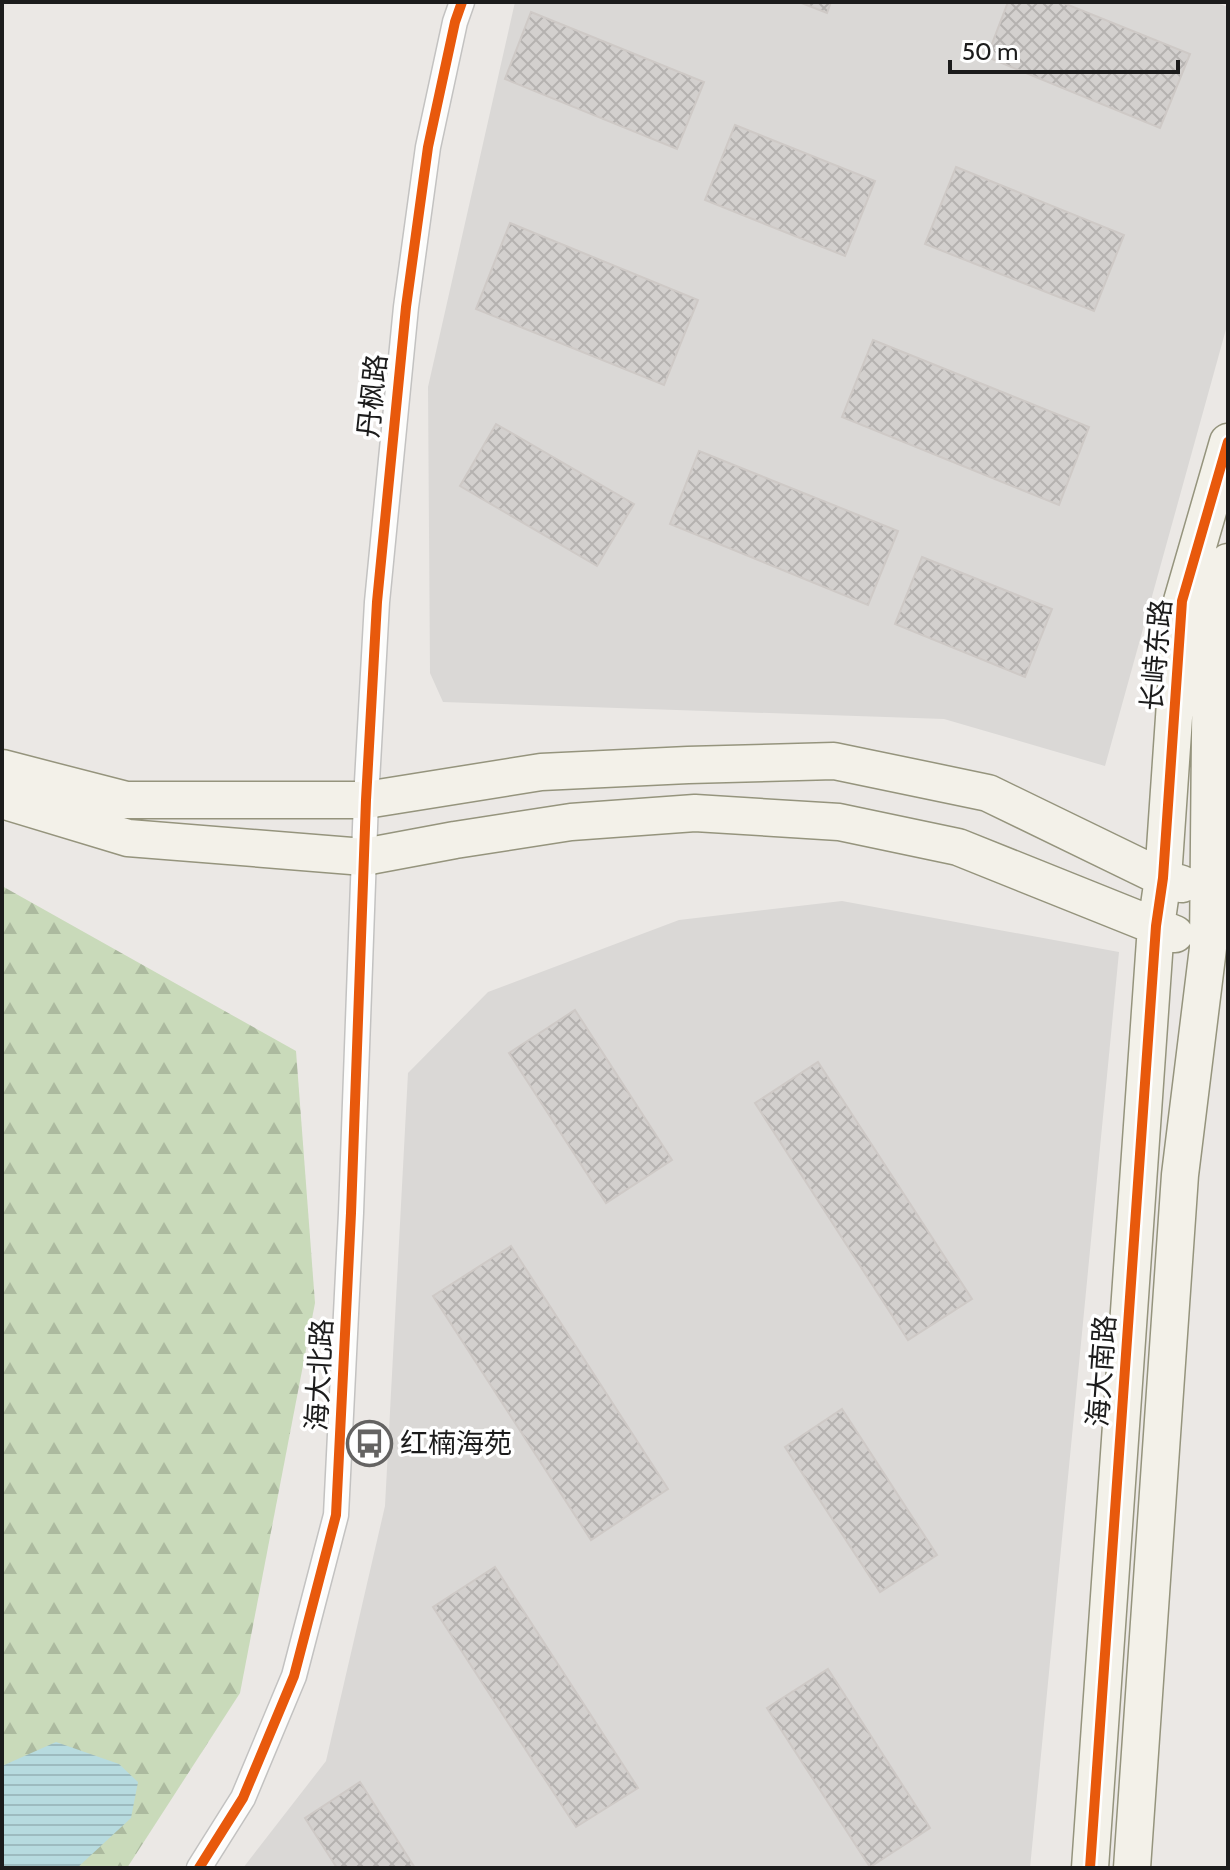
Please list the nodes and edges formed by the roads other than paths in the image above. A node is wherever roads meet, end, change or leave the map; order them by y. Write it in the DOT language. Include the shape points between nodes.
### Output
graph roads {
  1 [pos="462,2"];
  2 [pos="1228,442"];
  3 [pos="1228,562"];
  4 [pos="2,768"];
  5 [pos="2,800"];
  6 [pos="366,800"];
  7 [pos="364,857"];
  8 [pos="1163,878"];
  9 [pos="1218,897"];
  10 [pos="1156,926"];
  11 [pos="1218,952"];
  12 [pos="199,1868"];
  13 [pos="1090,1868"];
  14 [pos="1132,1868"];
  1 -- 6 [label="street, 丹枫路" via="428,147 406,307 378,587"];
  2 -- 8 [label="street, 长峙东路" via="1182,601"];
  3 -- 9 [label="street, 长峙东路" via="1211,631"];
  4 -- 6 [label="street" via="126,800"];
  5 -- 7 [label="street" via="128,838"];
  6 -- 7 [label="street, 丹枫路"];
  6 -- 8 [label="street" via="541,772 834,761 988,793"];
  7 -- 10 [label="street" via="587,821 695,813 839,822 958,847"];
  7 -- 12 [label="street, 海大北路" via="336,1515 294,1676 243,1798"];
  8 -- 9 [label="street"];
  8 -- 10 [label="street, 海大南路"];
  9 -- 11 [label="street, 长峙东路"];
  10 -- 11 [label="street"];
  10 -- 13 [label="street, 海大南路"];
  11 -- 14 [label="street" via="1180,1175"];
}
